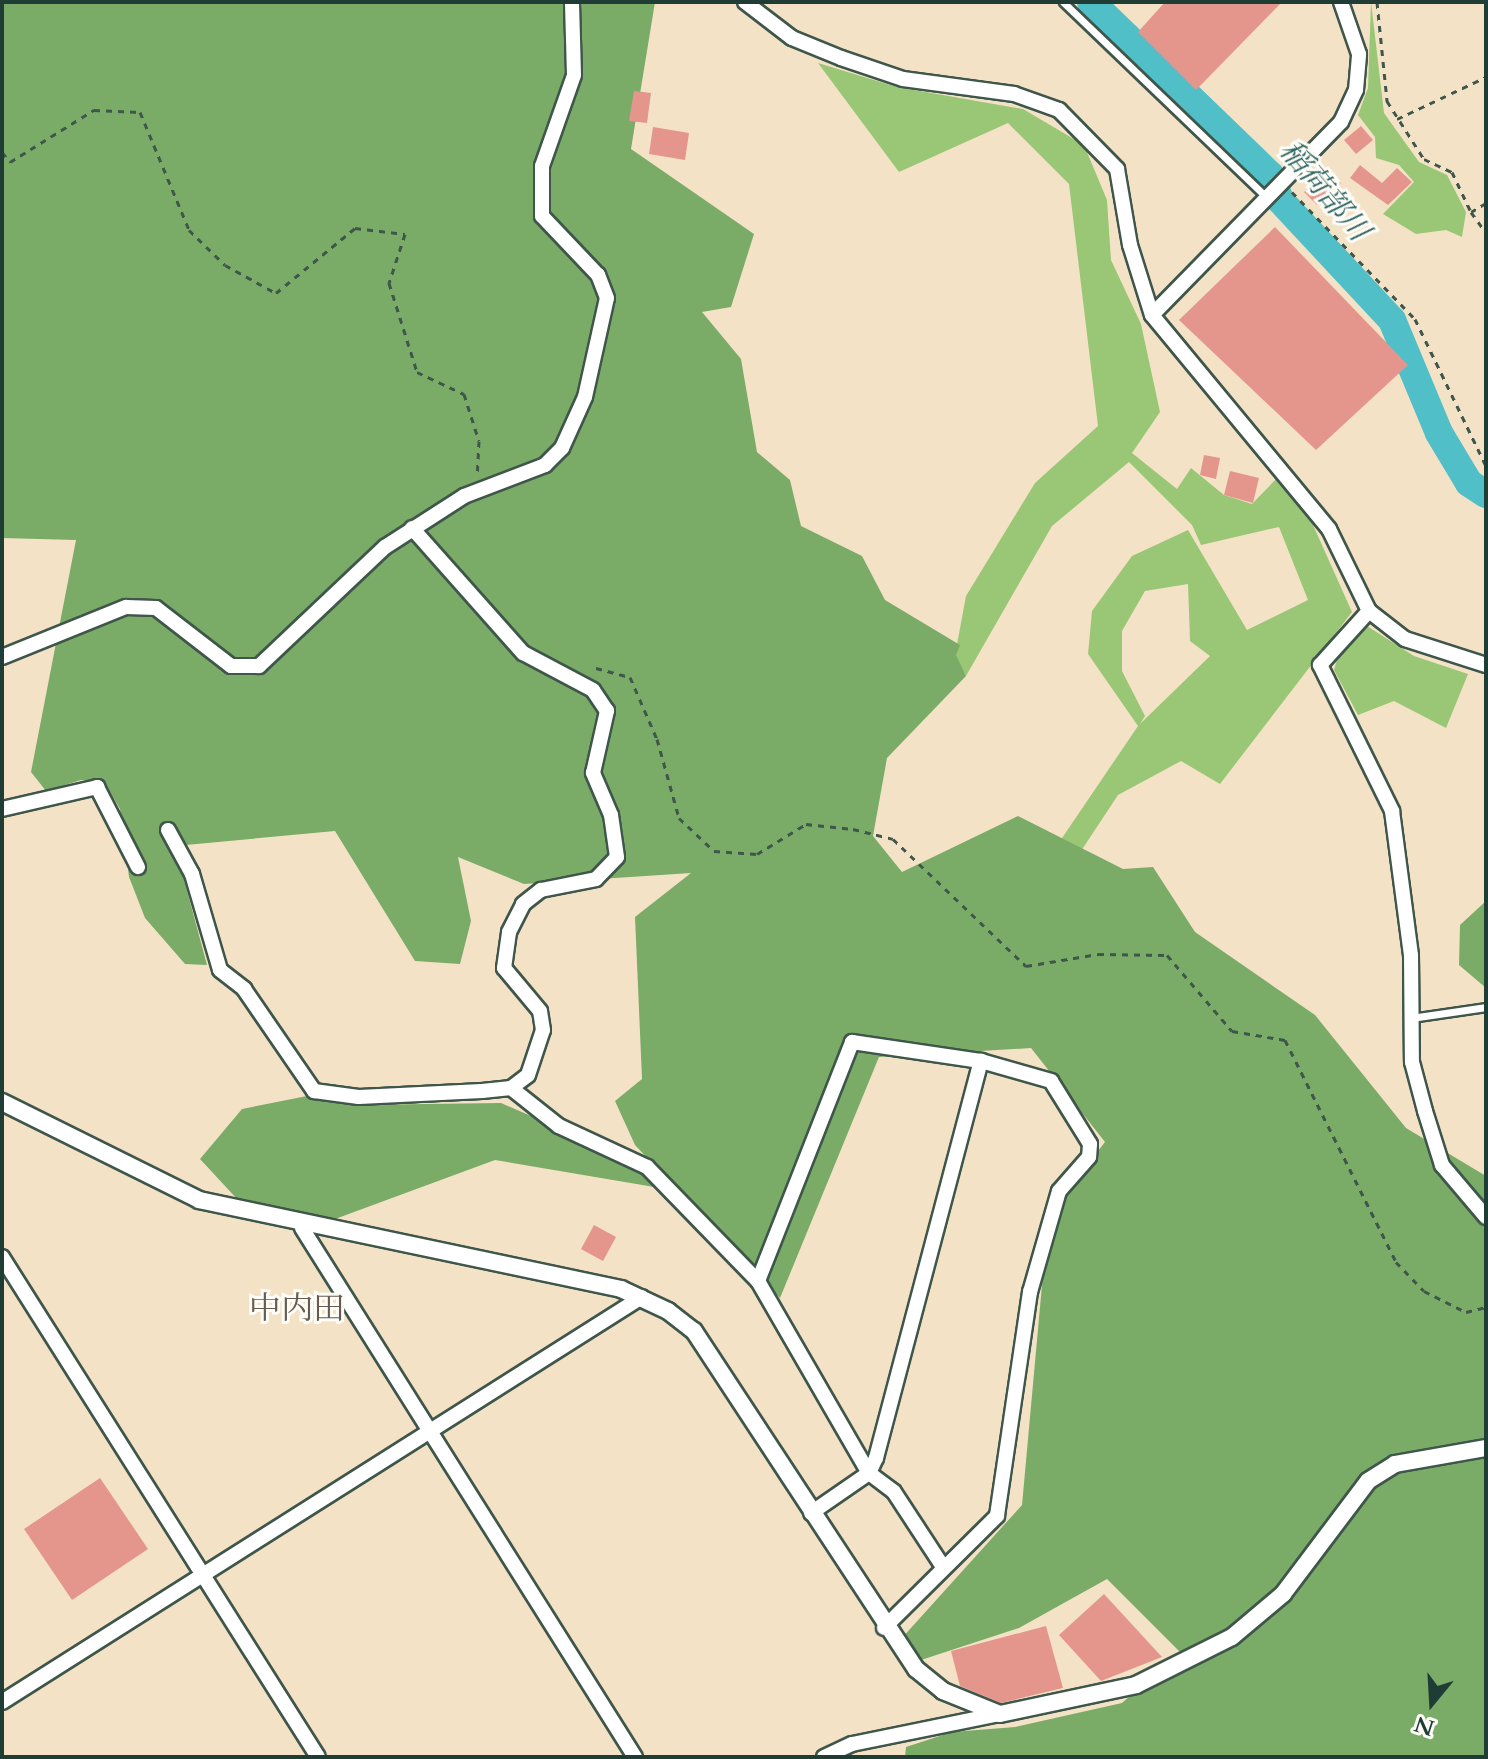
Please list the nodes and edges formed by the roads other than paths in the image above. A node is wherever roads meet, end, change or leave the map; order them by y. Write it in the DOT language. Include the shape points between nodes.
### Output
graph roads {
  1 [pos="572,2"];
  2 [pos="745,2"];
  3 [pos="1063,2"];
  4 [pos="1341,2"];
  5 [pos="1267,199"];
  6 [pos="1152,315"];
  7 [pos="412,528"];
  8 [pos="1369,611"];
  9 [pos="2,657"];
  10 [pos="1486,665"];
  11 [pos="2,809"];
  12 [pos="168,830"];
  13 [pos="138,867"];
  14 [pos="1486,1007"];
  15 [pos="1411,1018"];
  16 [pos="981,1061"];
  17 [pos="511,1088"];
  18 [pos="2,1102"];
  19 [pos="1486,1217"];
  20 [pos="302,1228"];
  21 [pos="2,1257"];
  22 [pos="758,1281"];
  23 [pos="642,1297"];
  24 [pos="433,1430"];
  25 [pos="1486,1448"];
  26 [pos="869,1473"];
  27 [pos="811,1513"];
  28 [pos="943,1567"];
  29 [pos="204,1575"];
  30 [pos="884,1628"];
  31 [pos="2,1702"];
  32 [pos="1000,1714"];
  33 [pos="318,1757"];
  34 [pos="635,1757"];
  35 [pos="824,1757"];
  1 -- 7 [label="street" via="574,75 539,190 542,216 598,275 605,320 562,448 545,465 476,491"];
  2 -- 6 [label="street" via="792,38 841,58 903,79 1014,94 1059,110 1117,169 1130,245"];
  3 -- 5 [label="lane"];
  4 -- 5 [label="street" via="1359,54 1356,90 1341,122"];
  5 -- 6 [label="street"];
  6 -- 8 [label="street" via="1329,529"];
  7 -- 9 [label="street" via="343,579 259,666 231,666 156,608 126,607"];
  7 -- 17 [label="street" via="523,653 593,690 607,711 593,773 611,815 617,857 596,879 541,890 509,932 504,968 540,1011 543,1030 528,1075"];
  8 -- 10 [label="street" via="1437,654"];
  8 -- 15 [label="street" via="1320,665 1392,811 1411,955"];
  11 -- 13 [label="street" via="97,787"];
  12 -- 17 [label="street" via="192,874 220,970 244,989 314,1091 359,1097"];
  14 -- 15 [label="lane"];
  15 -- 19 [label="street" via="1412,1062 1442,1165"];
  16 -- 22 [label="street" via="852,1042"];
  16 -- 26 [label="street"];
  16 -- 28 [label="street" via="1051,1081 1090,1144 1089,1157 1059,1191 1030,1292 997,1516"];
  17 -- 22 [label="street" via="559,1126 647,1167"];
  18 -- 20 [label="street" via="199,1200"];
  20 -- 23 [label="street"];
  20 -- 24 [label="street"];
  21 -- 29 [label="street"];
  22 -- 26 [label="street"];
  23 -- 24 [label="street"];
  23 -- 27 [label="street" via="694,1331"];
  24 -- 29 [label="street"];
  24 -- 34 [label="street"];
  25 -- 32 [label="street" via="1395,1464 1368,1481 1263,1615 1172,1670 1119,1690"];
  26 -- 27 [label="street"];
  26 -- 28 [label="street" via="894,1492"];
  27 -- 30 [label="street"];
  28 -- 30 [label="street"];
  29 -- 31 [label="street"];
  29 -- 33 [label="street"];
  30 -- 32 [label="street" via="943,1691"];
  32 -- 35 [label="street" via="852,1744"];
}
